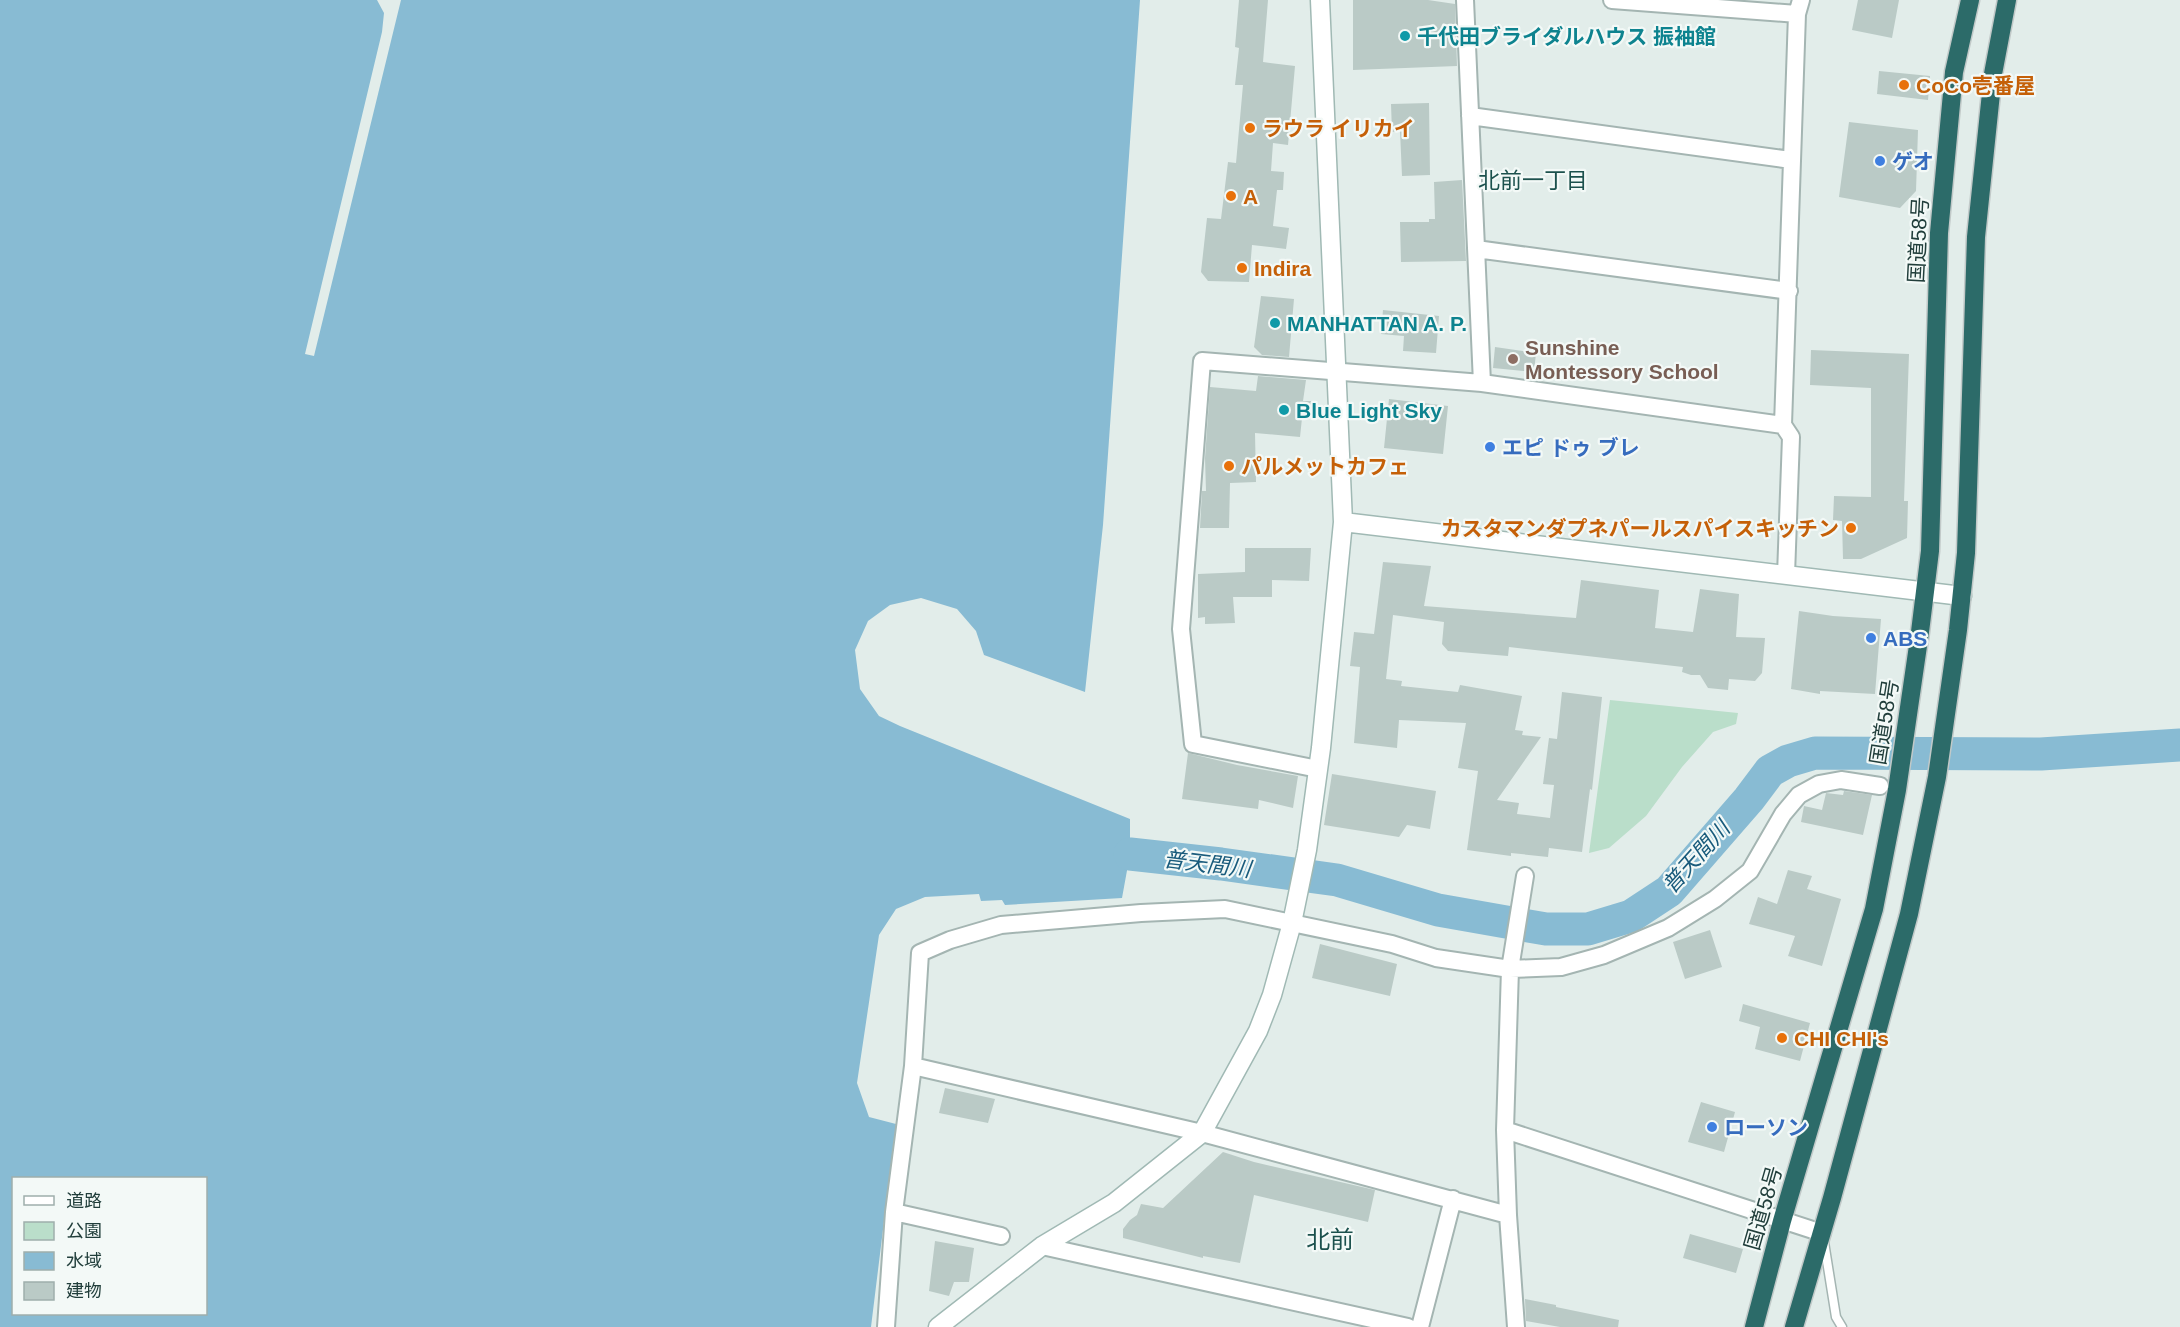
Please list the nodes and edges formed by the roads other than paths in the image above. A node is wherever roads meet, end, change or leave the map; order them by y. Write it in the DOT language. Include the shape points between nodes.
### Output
graph roads {
  1 [pos="1320,0"];
  2 [pos="1464,0"];
  3 [pos="1612,0"];
  4 [pos="1970,0"];
  5 [pos="2007,0"];
  6 [pos="1799,7"];
  7 [pos="1470,116"];
  8 [pos="1791,160"];
  9 [pos="1476,249"];
  10 [pos="1789,291"];
  11 [pos="1336,373"];
  12 [pos="1482,383"];
  13 [pos="1783,425"];
  14 [pos="1343,522"];
  15 [pos="1786,574"];
  16 [pos="1926,591"];
  17 [pos="1962,596"];
  18 [pos="1318,769"];
  19 [pos="1880,786"];
  20 [pos="1525,876"];
  21 [pos="1293,918"];
  22 [pos="1511,962"];
  23 [pos="913,1066"];
  24 [pos="1505,1130"];
  25 [pos="1202,1133"];
  26 [pos="1453,1199"];
  27 [pos="894,1212"];
  28 [pos="1508,1215"];
  29 [pos="1782,1221"];
  30 [pos="1822,1233"];
  31 [pos="1001,1236"];
  32 [pos="1042,1246"];
  33 [pos="886,1327"];
  34 [pos="938,1327"];
  35 [pos="1408,1327"];
  36 [pos="1420,1327"];
  37 [pos="1516,1327"];
  38 [pos="1754,1327"];
  39 [pos="1794,1327"];
  40 [pos="1842,1327"];
  1 -- 11 [label="street"];
  2 -- 7 [label="street"];
  3 -- 6 [label="street"];
  4 -- 16 [label="highway, 国道58号" via="1954,72 1939,233"];
  5 -- 17 [label="highway" via="1993,74 1976,237"];
  6 -- 8 [label="street"];
  7 -- 8 [label="street"];
  7 -- 9 [label="street"];
  8 -- 10 [label="street"];
  9 -- 10 [label="street"];
  9 -- 12 [label="street"];
  10 -- 13 [label="street"];
  11 -- 12 [label="street"];
  11 -- 14 [label="street"];
  11 -- 18 [label="street" via="1202,361 1181,629 1192,744"];
  12 -- 13 [label="street"];
  13 -- 15 [label="street" via="1791,437"];
  14 -- 15 [label="street"];
  14 -- 18 [label="street"];
  15 -- 16 [label="street"];
  16 -- 17 [label="street"];
  16 -- 29 [label="highway, 国道58号" via="1874,909"];
  17 -- 30 [label="highway" via="1937,777 1909,914"];
  18 -- 21 [label="street"];
  19 -- 22 [label="street" via="1841,780 1819,784 1799,795 1783,814 1750,871 1715,899 1668,928 1604,956 1561,967"];
  20 -- 22 [label="street"];
  21 -- 22 [label="street" via="1436,958"];
  21 -- 23 [label="street" via="1225,909 1189,911 1001,925 950,940 920,953"];
  21 -- 25 [label="street" via="1258,1031"];
  22 -- 24 [label="street"];
  23 -- 25 [label="street"];
  23 -- 27 [label="street"];
  24 -- 28 [label="street"];
  24 -- 29 [label="street"];
  25 -- 26 [label="street"];
  25 -- 32 [label="street" via="1114,1203"];
  26 -- 28 [label="street"];
  26 -- 36 [label="street"];
  27 -- 31 [label="street"];
  27 -- 33 [label="street"];
  28 -- 37 [label="street"];
  29 -- 30 [label="street"];
  29 -- 38 [label="highway, 国道58号"];
  30 -- 39 [label="highway"];
  30 -- 40 [label="lane" via="1836,1317"];
  32 -- 34 [label="street"];
  32 -- 35 [label="street"];
}
